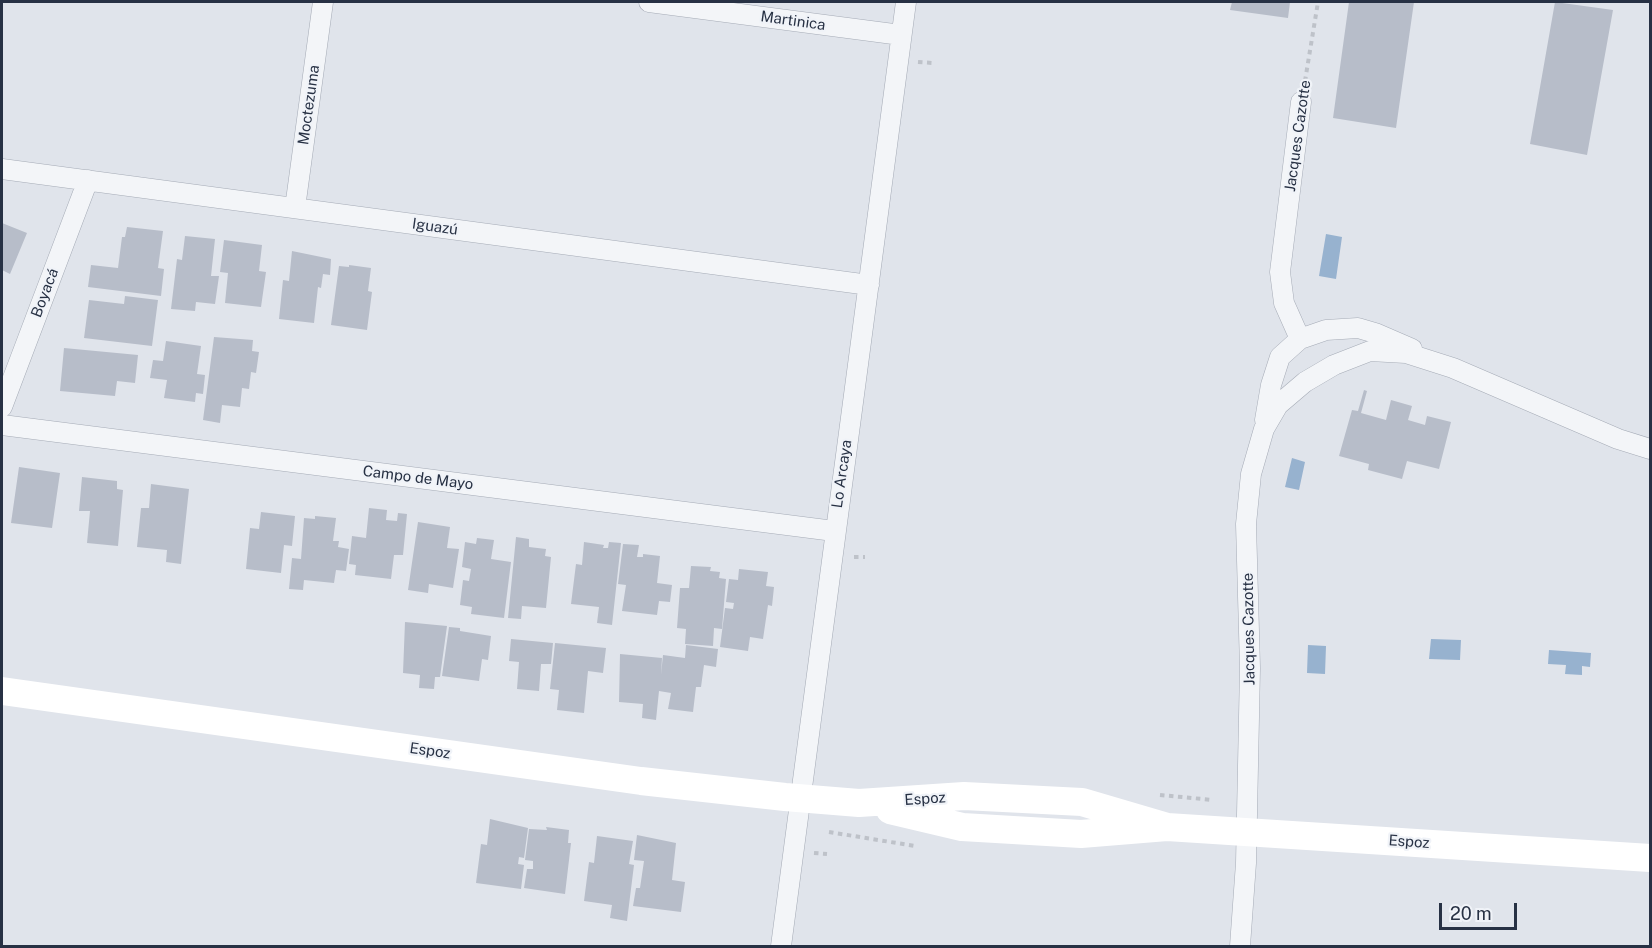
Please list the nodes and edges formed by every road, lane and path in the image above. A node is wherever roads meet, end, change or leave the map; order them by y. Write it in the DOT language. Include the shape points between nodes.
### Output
graph roads {
  1 [pos="323,2"];
  2 [pos="649,2"];
  3 [pos="906,2"];
  4 [pos="1318,2"];
  5 [pos="901,35"];
  6 [pos="1301,102"];
  7 [pos="2,169"];
  8 [pos="88,180"];
  9 [pos="295,208"];
  10 [pos="869,285"];
  11 [pos="1300,339"];
  12 [pos="1453,368"];
  13 [pos="2,406"];
  14 [pos="2,425"];
  15 [pos="1264,429"];
  16 [pos="1650,449"];
  17 [pos="834,531"];
  18 [pos="2,691"];
  19 [pos="801,799"];
  20 [pos="1246,832"];
  21 [pos="1650,858"];
  22 [pos="781,946"];
  23 [pos="1240,946"];
  1 -- 9 [label="street, Moctezuma"];
  2 -- 5 [label="street, Martinica"];
  3 -- 5 [label="street, Lo Arcaya"];
  4 -- 6 [label="path, Jacques Cazotte"];
  5 -- 10 [label="street, Lo Arcaya"];
  6 -- 11 [label="street, Jacques Cazotte" via="1280,272 1284,303"];
  7 -- 8 [label="street, Iguazú"];
  8 -- 9 [label="street, Iguazú"];
  8 -- 13 [label="street, Boyacá"];
  9 -- 10 [label="street, Iguazú"];
  10 -- 17 [label="street, Lo Arcaya"];
  11 -- 12 [label="street, Jacques Cazotte" via="1326,330 1358,328"];
  11 -- 15 [label="street, Jacques Cazotte" via="1277,363"];
  12 -- 15 [label="street, Jacques Cazotte" via="1406,353 1370,351 1305,382 1278,405"];
  12 -- 16 [label="street, Jacques Cazotte"];
  14 -- 17 [label="street, Campo de Mayo"];
  15 -- 20 [label="street, Jacques Cazotte" via="1251,474 1246,524 1250,668"];
  17 -- 19 [label="street, Lo Arcaya"];
  18 -- 19 [label="street, Espoz" via="641,781"];
  19 -- 20 [label="street, Espoz" via="859,803 963,796 1082,802 1167,827"];
  19 -- 22 [label="street, Lo Arcaya"];
  20 -- 21 [label="street, Espoz"];
  20 -- 23 [label="street, Jacques Cazotte"];
}
